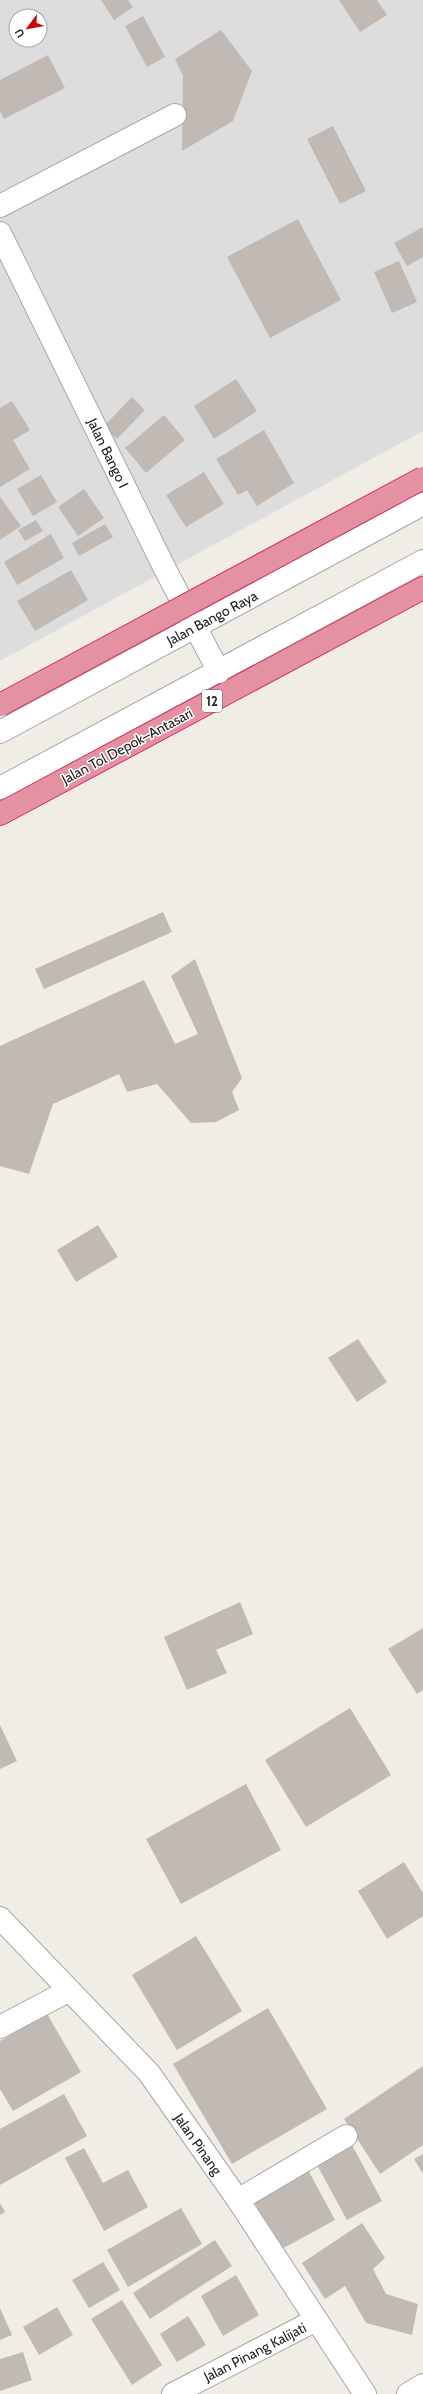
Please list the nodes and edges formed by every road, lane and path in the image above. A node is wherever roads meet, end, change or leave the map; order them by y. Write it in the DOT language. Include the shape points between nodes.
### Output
graph roads {
  1 [pos="175,115"];
  2 [pos="0,206"];
  3 [pos="0,233"];
  4 [pos="423,478"];
  5 [pos="423,504"];
  6 [pos="423,561"];
  7 [pos="423,588"];
  8 [pos="195,628"];
  9 [pos="219,672"];
  10 [pos="0,705"];
  11 [pos="0,732"];
  12 [pos="0,788"];
  13 [pos="0,814"];
  14 [pos="0,1918"];
  15 [pos="68,1991"];
  16 [pos="0,2026"];
  17 [pos="346,2136"];
  18 [pos="238,2200"];
  19 [pos="316,2320"];
  20 [pos="423,2385"];
  21 [pos="172,2394"];
  22 [pos="365,2394"];
  23 [pos="408,2394"];
  1 -- 2 [label="street"];
  3 -- 8 [label="street, Jalan Bango I"];
  4 -- 10 [label="highway, bridge"];
  5 -- 8 [label="street, Jalan Bango Raya"];
  6 -- 9 [label="street"];
  7 -- 13 [label="highway, Jalan Tol Depok–Antasari / 12"];
  8 -- 9 [label="street, Jalan Bango I"];
  8 -- 11 [label="street, Jalan Bango Raya"];
  9 -- 12 [label="street"];
  14 -- 15 [label="street, Jalan Pinang"];
  15 -- 16 [label="street"];
  15 -- 18 [label="street, Jalan Pinang" via="149,2073"];
  17 -- 18 [label="street"];
  18 -- 19 [label="street, Jalan Pinang"];
  19 -- 21 [label="street, Jalan Pinang Kalijati"];
  19 -- 22 [label="street, Jalan Pinang"];
  20 -- 23 [label="street"];
}
